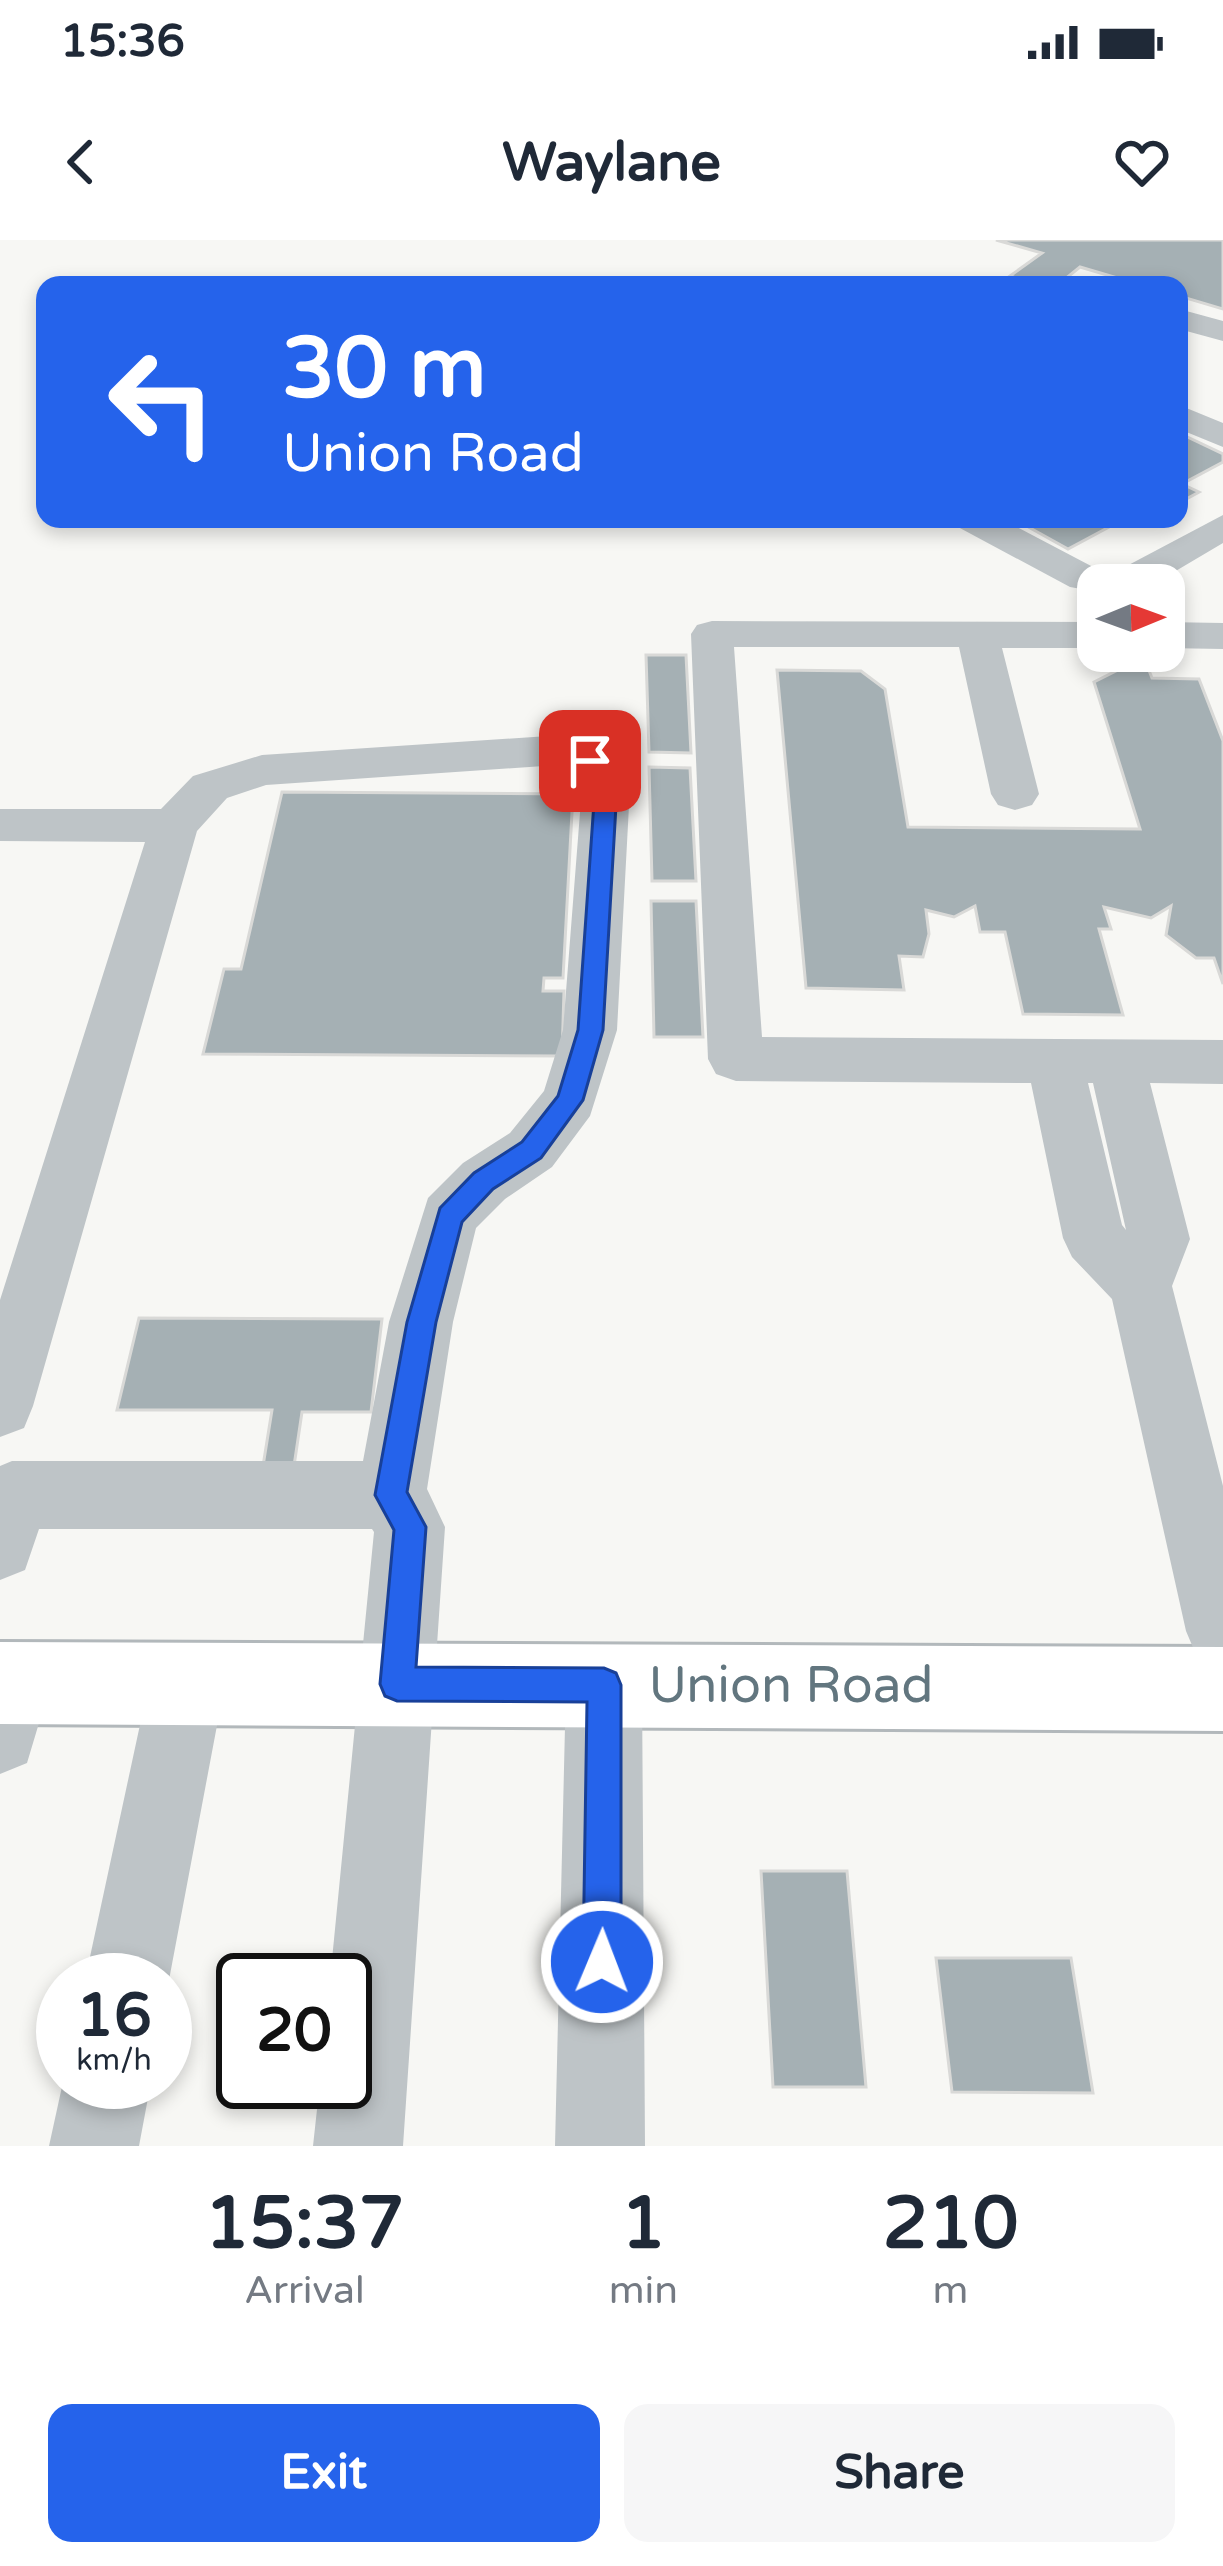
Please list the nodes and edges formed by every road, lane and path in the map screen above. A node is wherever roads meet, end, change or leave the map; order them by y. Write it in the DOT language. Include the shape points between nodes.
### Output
graph roads {
  1 [pos="1188,322"];
  2 [pos="1223,332"];
  3 [pos="1188,420"];
  4 [pos="1223,436"];
  5 [pos="1223,527"];
  6 [pos="989,528"];
  7 [pos="978,635"];
  8 [pos="1077,635"];
  9 [pos="1185,635"];
  10 [pos="1223,636"];
  11 [pos="1015,794"];
  12 [pos="0,825"];
  13 [pos="174,826"];
  14 [pos="1116,1060"];
  15 [pos="1055,1061"];
  16 [pos="1223,1062"];
  17 [pos="1141,1286"];
  18 [pos="18,1287"];
  19 [pos="0,1406"];
  20 [pos="391,1495"];
  21 [pos="4,1501"];
  22 [pos="1222,1679"];
  23 [pos="187,1683"];
  24 [pos="397,1684"];
  25 [pos="604,1685"];
  26 [pos="4,1701"];
  27 [pos="132,1953"];
  28 [pos="102,2109"];
  29 [pos="94,2146"];
  30 [pos="358,2146"];
  31 [pos="600,2146"];
  1 -- 2 [label="lane"];
  3 -- 4 [label="lane"];
  5 -- 6 [label="lane" via="1128,582 1084,578"];
  7 -- 8 [label="lane"];
  7 -- 11 [label="lane"];
  7 -- 15 [label="lane" via="712,634 736,1059"];
  9 -- 10 [label="lane"];
  12 -- 13 [label="lane"];
  13 -- 18 [label="lane"];
  13 -- 20 [label="lane" via="210,787 262,770 563,750 590,761 606,788 590,1030 570,1100 531,1150 449,1216"];
  14 -- 15 [label="lane"];
  14 -- 16 [label="lane"];
  14 -- 17 [label="lane" via="1159,1239"];
  15 -- 17 [label="lane" via="1094,1238"];
  17 -- 22 [label="lane"];
  18 -- 19 [label="lane"];
  20 -- 21 [label="lane"];
  20 -- 24 [label="lane" via="410,1527"];
  22 -- 25 [label="main road, Union Road"];
  23 -- 24 [label="main road, Union Road"];
  23 -- 26 [label="main road, Union Road"];
  23 -- 27 [label="lane"];
  24 -- 25 [label="main road, Union Road"];
  24 -- 30 [label="lane"];
  25 -- 31 [label="lane"];
  28 -- 29 [label="lane"];
}
